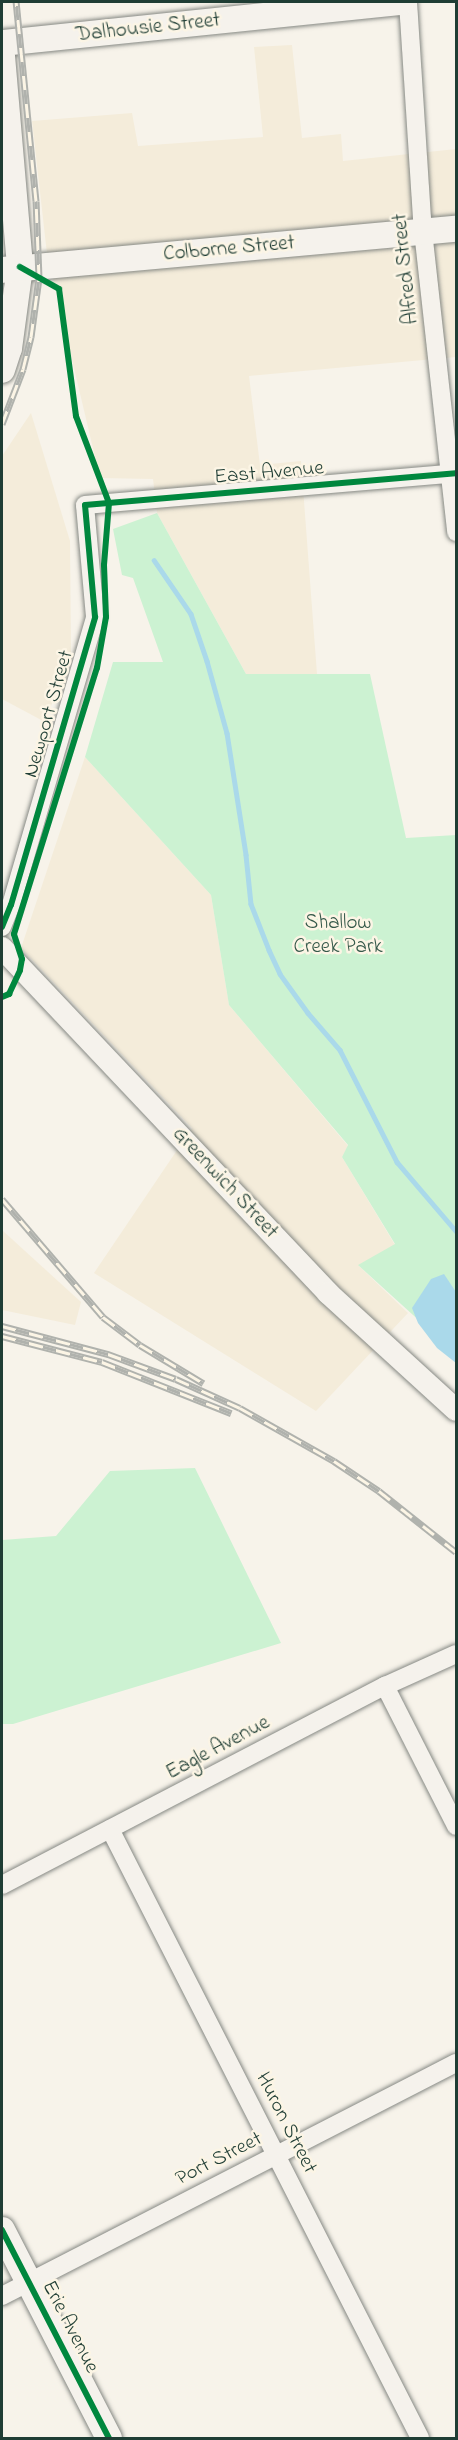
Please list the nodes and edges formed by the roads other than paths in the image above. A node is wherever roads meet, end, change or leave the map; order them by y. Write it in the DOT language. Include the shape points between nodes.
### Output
graph roads {
  1 [pos="401,2"];
  2 [pos="408,2"];
  3 [pos="2,43"];
  4 [pos="2,56"];
  5 [pos="456,229"];
  6 [pos="423,231"];
  7 [pos="11,268"];
  8 [pos="2,370"];
  9 [pos="453,474"];
  10 [pos="85,505"];
  11 [pos="456,532"];
  12 [pos="2,927"];
  13 [pos="2,948"];
  14 [pos="456,1410"];
  15 [pos="456,1654"];
  16 [pos="385,1686"];
  17 [pos="456,1826"];
  18 [pos="110,1829"];
  19 [pos="2,1885"];
  20 [pos="456,2063"];
  21 [pos="276,2155"];
  22 [pos="2,2230"];
  23 [pos="28,2282"];
  24 [pos="2,2296"];
  25 [pos="109,2439"];
  26 [pos="420,2439"];
  1 -- 3 [label="main road, Dalhousie Street"];
  2 -- 6 [label="street, Alfred Street"];
  4 -- 7 [label="main road"];
  5 -- 6 [label="main road, Colborne Street"];
  6 -- 7 [label="main road, Colborne Street"];
  6 -- 9 [label="street, Alfred Street"];
  7 -- 8 [label="main road" via="9,348"];
  9 -- 10 [label="street, East Avenue"];
  9 -- 11 [label="street, Alfred Street"];
  10 -- 12 [label="street, Newport Street" via="95,617"];
  13 -- 14 [label="street, Greenwich Street" via="328,1293"];
  15 -- 16 [label="street, Eagle Avenue"];
  16 -- 17 [label="street"];
  16 -- 18 [label="street, Eagle Avenue"];
  18 -- 19 [label="street, Eagle Avenue"];
  18 -- 21 [label="street, Huron Street"];
  20 -- 21 [label="street, Port Street"];
  21 -- 23 [label="street, Port Street"];
  21 -- 26 [label="street, Huron Street"];
  22 -- 23 [label="main road, Erie Avenue"];
  23 -- 24 [label="street, Port Street"];
  23 -- 25 [label="main road, Erie Avenue"];
}
